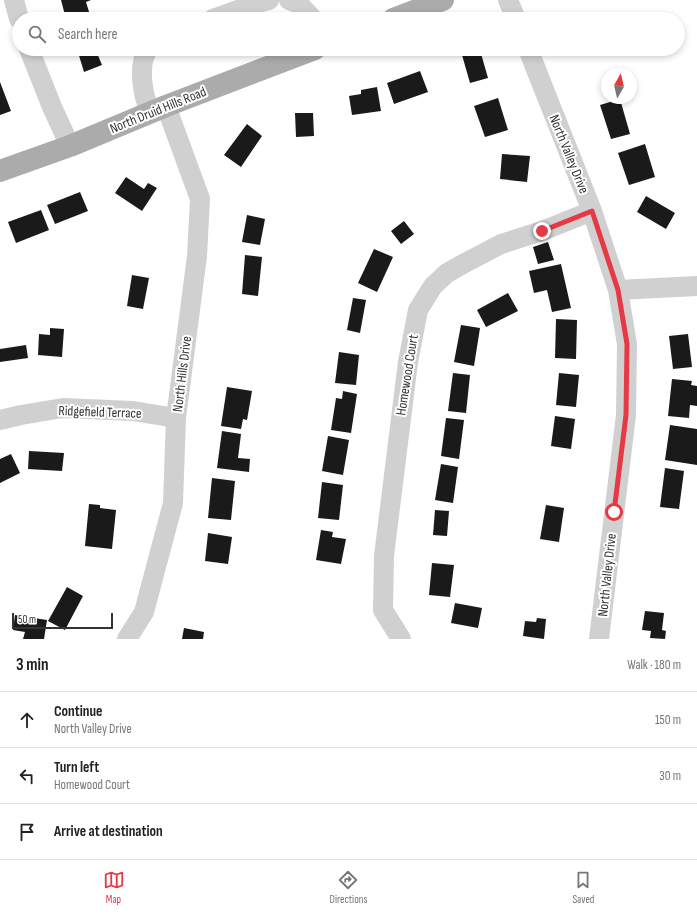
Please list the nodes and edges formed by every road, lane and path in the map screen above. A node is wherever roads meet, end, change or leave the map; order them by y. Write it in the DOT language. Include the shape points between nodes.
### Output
graph roads {
  1 [pos="14,0"];
  2 [pos="269,0"];
  3 [pos="289,0"];
  4 [pos="443,0"];
  5 [pos="508,0"];
  6 [pos="18,12"];
  7 [pos="233,12"];
  8 [pos="306,12"];
  9 [pos="412,12"];
  10 [pos="513,12"];
  11 [pos="32,56"];
  12 [pos="144,56"];
  13 [pos="297,56"];
  14 [pos="531,56"];
  15 [pos="158,109"];
  16 [pos="70,146"];
  17 [pos="0,171"];
  18 [pos="592,211"];
  19 [pos="697,286"];
  20 [pos="618,290"];
  21 [pos="176,418"];
  22 [pos="0,420"];
  23 [pos="127,639"];
  24 [pos="401,639"];
  25 [pos="599,639"];
  1 -- 6 [label="street"];
  2 -- 7 [label="street"];
  3 -- 8 [label="street" via="299,4"];
  4 -- 9 [label="main road"];
  5 -- 10 [label="street"];
  11 -- 16 [label="street"];
  12 -- 15 [label="street, North Hills Drive" via="144,98"];
  13 -- 15 [label="main road, North Druid Hills Road"];
  14 -- 18 [label="street, North Valley Drive"];
  15 -- 16 [label="main road, North Druid Hills Road"];
  15 -- 21 [label="street, North Hills Drive" via="200,199 197,256"];
  16 -- 17 [label="main road, North Druid Hills Road"];
  18 -- 20 [label="street, North Valley Drive"];
  18 -- 24 [label="street, Homewood Court" via="501,244 447,273 432,286 418,310 408,362 384,556 383,610"];
  19 -- 20 [label="street"];
  20 -- 25 [label="street, North Valley Drive" via="627,344 626,415"];
  21 -- 22 [label="street, Ridgefield Terrace" via="133,411 63,408"];
  21 -- 23 [label="street, North Hills Drive" via="174,503 144,612"];
}
